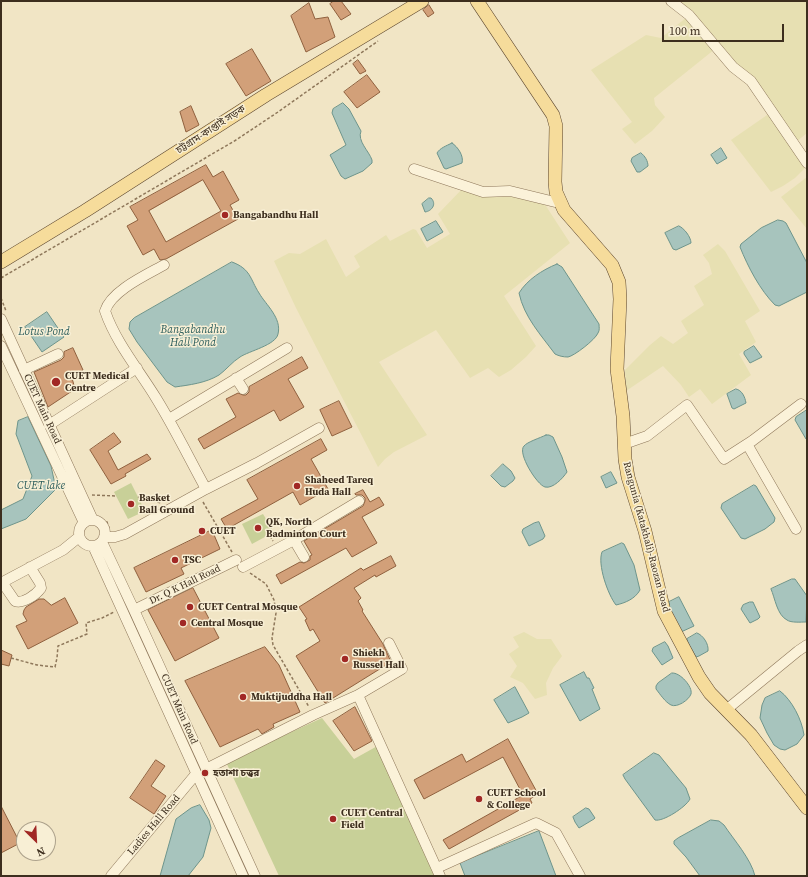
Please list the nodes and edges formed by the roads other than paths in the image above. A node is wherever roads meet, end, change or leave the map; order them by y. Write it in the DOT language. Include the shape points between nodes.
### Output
graph roads {
  1 [pos="422,1"];
  2 [pos="476,1"];
  3 [pos="671,1"];
  4 [pos="807,163"];
  5 [pos="414,169"];
  6 [pos="559,201"];
  7 [pos="1,262"];
  8 [pos="164,265"];
  9 [pos="4,316"];
  10 [pos="1,346"];
  11 [pos="287,348"];
  12 [pos="58,354"];
  13 [pos="136,366"];
  14 [pos="24,370"];
  15 [pos="236,378"];
  16 [pos="243,389"];
  17 [pos="801,404"];
  18 [pos="168,419"];
  19 [pos="49,425"];
  20 [pos="319,428"];
  21 [pos="624,444"];
  22 [pos="748,444"];
  23 [pos="202,491"];
  24 [pos="359,501"];
  25 [pos="92,520"];
  26 [pos="796,529"];
  27 [pos="79,538"];
  28 [pos="102,539"];
  29 [pos="294,540"];
  30 [pos="304,557"];
  31 [pos="30,567"];
  32 [pos="2,582"];
  33 [pos="134,610"];
  34 [pos="389,643"];
  35 [pos="807,645"];
  36 [pos="358,695"];
  37 [pos="726,710"];
  38 [pos="206,769"];
  39 [pos="196,774"];
  40 [pos="807,808"];
  41 [pos="439,872"];
  42 [pos="111,876"];
  43 [pos="243,876"];
  44 [pos="255,876"];
  45 [pos="580,876"];
  1 -- 7 [label="main road, চট্টগ্রাম-কাপ্তাই সড়ক" via="266,95"];
  2 -- 6 [label="main road, Rangunia (Katakhali)-Raozan Road" via="553,115 555,182"];
  3 -- 4 [label="street" via="689,15 733,67 751,81"];
  5 -- 6 [label="street" via="483,192 510,191"];
  6 -- 21 [label="main road, Rangunia (Katakhali)-Raozan Road" via="612,265 619,282 616,369"];
  8 -- 13 [label="street" via="128,286 113,298 107,307 106,311 114,332"];
  9 -- 14 [label="street, CUET Main Road"];
  10 -- 25 [label="street, CUET Main Road"];
  11 -- 15 [label="street"];
  12 -- 14 [label="street"];
  13 -- 18 [label="street"];
  13 -- 19 [label="street"];
  14 -- 19 [label="street, CUET Main Road"];
  15 -- 16 [label="street"];
  15 -- 18 [label="street"];
  17 -- 22 [label="street"];
  18 -- 23 [label="street"];
  19 -- 25 [label="street, CUET Main Road"];
  20 -- 23 [label="street" via="287,451"];
  21 -- 22 [label="street" via="646,436 687,406 724,459"];
  21 -- 37 [label="main road, Rangunia (Katakhali)-Raozan Road" via="628,476 645,531 664,611 699,677"];
  22 -- 26 [label="street"];
  23 -- 28 [label="street" via="125,534"];
  24 -- 29 [label="street, Dr. Q K Hall Road"];
  25 -- 27 [label="street" via="79,530"];
  25 -- 28 [label="street" via="102,525"];
  27 -- 28 [label="street" via="85,544"];
  27 -- 31 [label="street" via="63,550"];
  28 -- 33 [label="street, CUET Main Road"];
  28 -- 39 [label="street, CUET Main Road" via="121,609"];
  29 -- 30 [label="street"];
  29 -- 33 [label="street, Dr. Q K Hall Road"];
  31 -- 32 [label="street"];
  31 -- 32 [label="street" via="40,583 38,593 21,602 15,601"];
  33 -- 38 [label="street, CUET Main Road"];
  34 -- 36 [label="street" via="402,669"];
  35 -- 37 [label="street"];
  36 -- 38 [label="street"];
  36 -- 41 [label="street"];
  37 -- 40 [label="main road, Rangunia (Katakhali)-Raozan Road" via="751,735"];
  38 -- 44 [label="street, CUET Main Road"];
  39 -- 42 [label="street, Ladies Hall Road"];
  39 -- 43 [label="street, CUET Main Road"];
  41 -- 45 [label="street" via="536,823 556,833"];
}
